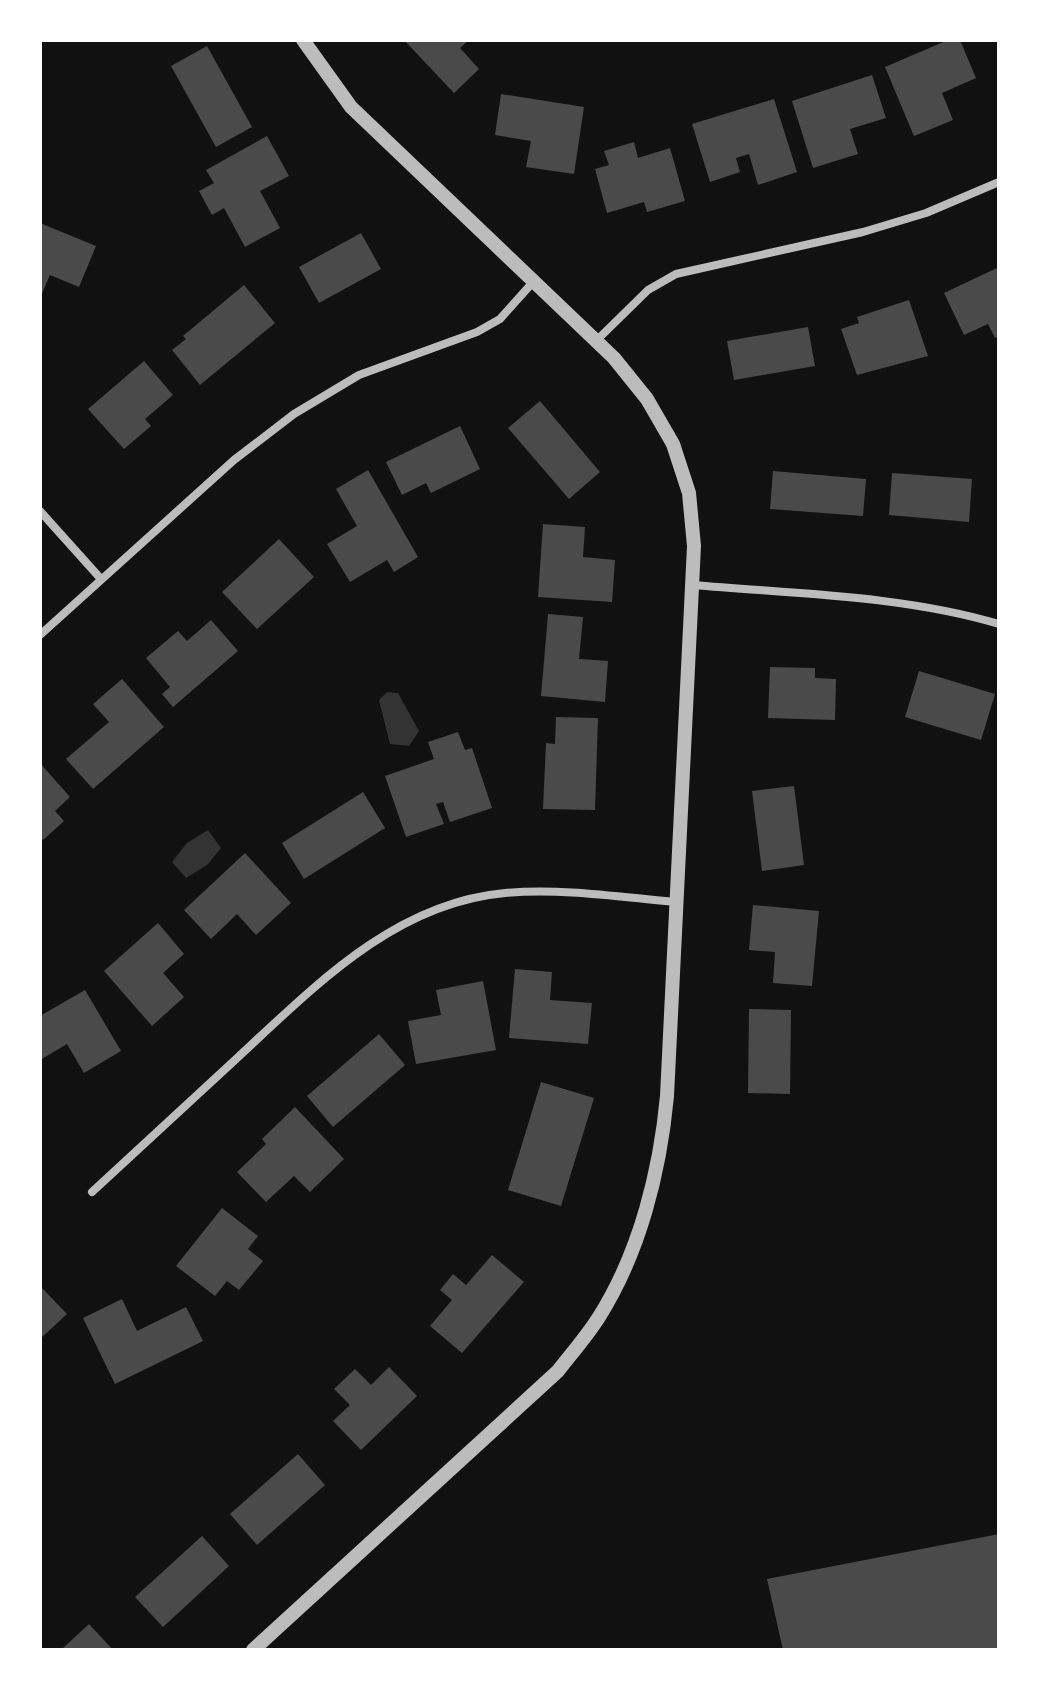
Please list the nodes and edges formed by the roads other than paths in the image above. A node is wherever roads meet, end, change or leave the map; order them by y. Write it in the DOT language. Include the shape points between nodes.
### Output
graph roads {
  1 [pos="303,40"];
  2 [pos="999,182"];
  3 [pos="534,281"];
  4 [pos="596,341"];
  5 [pos="40,511"];
  6 [pos="101,579"];
  7 [pos="693,585"];
  8 [pos="999,624"];
  9 [pos="40,635"];
  10 [pos="675,902"];
  11 [pos="92,1192"];
  12 [pos="253,1650"];
  1 -- 3 [label="street" via="351,107"];
  2 -- 4 [label="street" via="863,232 676,274 648,290"];
  3 -- 4 [label="street"];
  3 -- 6 [label="street" via="500,319 477,332 359,375 294,414 234,460"];
  4 -- 7 [label="street" via="647,399 673,444 689,493"];
  5 -- 6 [label="street"];
  6 -- 9 [label="street"];
  7 -- 8 [label="street" via="900,604"];
  7 -- 10 [label="street"];
  10 -- 11 [label="street" via="566,892 502,893 440,909 382,935 329,973"];
  10 -- 12 [label="street" via="663,1143 631,1255 599,1316 558,1371"];
}
